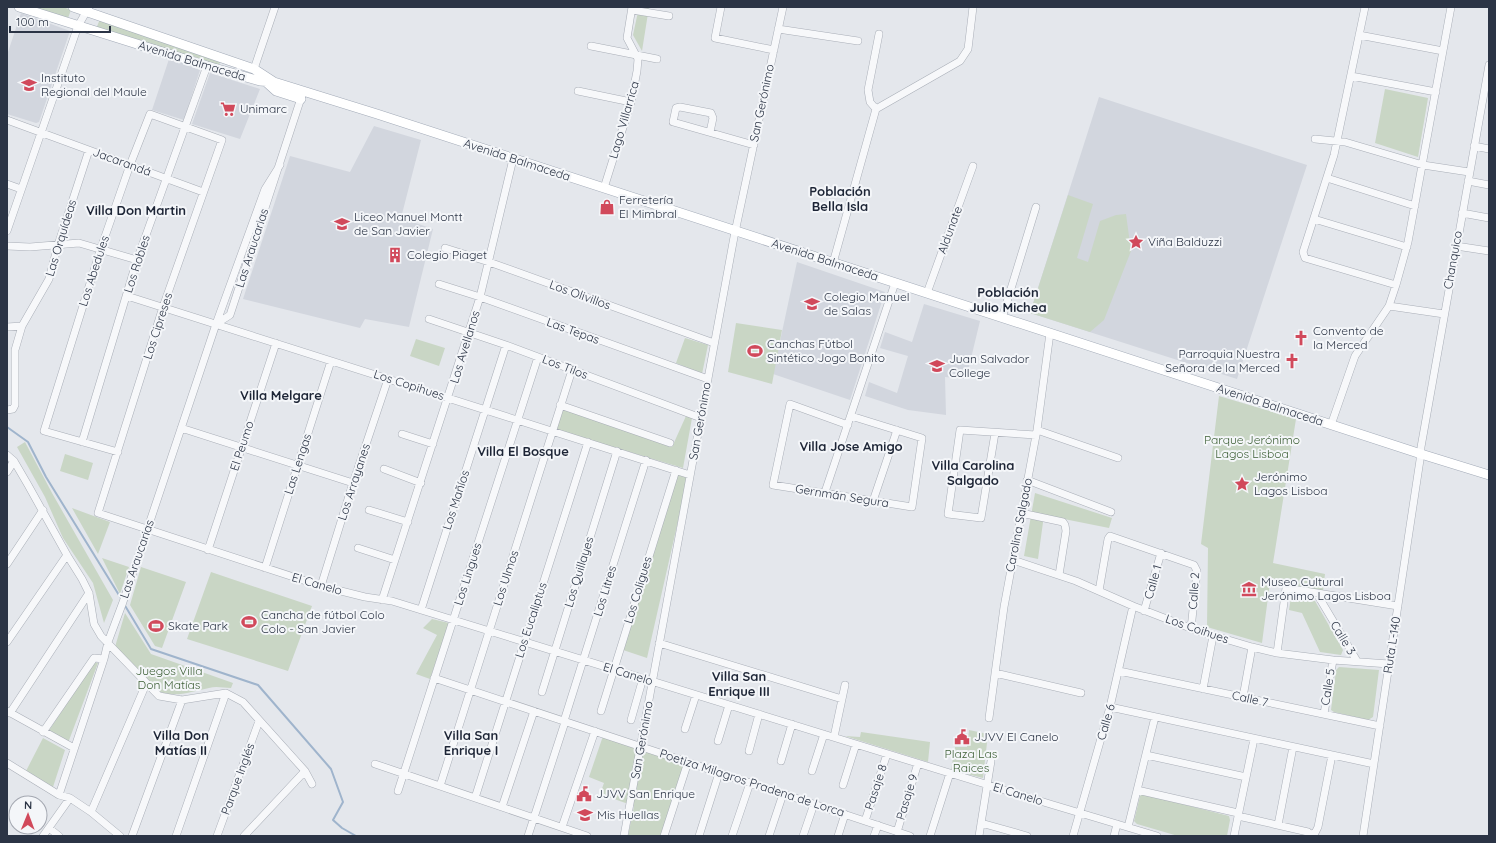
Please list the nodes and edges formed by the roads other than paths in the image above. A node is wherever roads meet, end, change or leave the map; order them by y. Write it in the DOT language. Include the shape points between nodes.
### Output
graph roads {
  1 [pos="19,7"];
  2 [pos="73,7"];
  3 [pos="275,7"];
  4 [pos="721,7"];
  5 [pos="783,7"];
  6 [pos="973,7"];
  7 [pos="1365,7"];
  8 [pos="1449,7"];
  9 [pos="632,8"];
  10 [pos="88,9"];
  11 [pos="669,16"];
  12 [pos="78,26"];
  13 [pos="778,29"];
  14 [pos="879,34"];
  15 [pos="1359,35"];
  16 [pos="858,41"];
  17 [pos="591,46"];
  18 [pos="774,50"];
  19 [pos="1443,51"];
  20 [pos="636,55"];
  21 [pos="657,59"];
  22 [pos="1489,65"];
  23 [pos="208,66"];
  24 [pos="254,68"];
  25 [pos="1350,76"];
  26 [pos="1488,80"];
  27 [pos="270,82"];
  28 [pos="578,91"];
  29 [pos="1436,92"];
  30 [pos="302,95"];
  31 [pos="631,102"];
  32 [pos="876,109"];
  33 [pos="1480,112"];
  34 [pos="1489,113"];
  35 [pos="7,120"];
  36 [pos="186,127"];
  37 [pos="710,132"];
  38 [pos="41,133"];
  39 [pos="1315,139"];
  40 [pos="1337,140"];
  41 [pos="754,145"];
  42 [pos="1474,146"];
  43 [pos="1489,149"];
  44 [pos="89,150"];
  45 [pos="513,159"];
  46 [pos="130,165"];
  47 [pos="1422,165"];
  48 [pos="972,166"];
  49 [pos="1469,172"];
  50 [pos="166,178"];
  51 [pos="1327,178"];
  52 [pos="1468,181"];
  53 [pos="7,184"];
  54 [pos="1489,185"];
  55 [pos="604,188"];
  56 [pos="21,189"];
  57 [pos="203,192"];
  58 [pos="1415,206"];
  59 [pos="1036,207"];
  60 [pos="1462,213"];
  61 [pos="1489,218"];
  62 [pos="1314,219"];
  63 [pos="7,231"];
  64 [pos="736,231"];
  65 [pos="58,245"];
  66 [pos="7,246"];
  67 [pos="1456,246"];
  68 [pos="101,248"];
  69 [pos="446,248"];
  70 [pos="1407,248"];
  71 [pos="1489,252"];
  72 [pos="137,260"];
  73 [pos="489,262"];
  74 [pos="833,263"];
  75 [pos="895,283"];
  76 [pos="439,284"];
  77 [pos="1396,285"];
  78 [pos="927,293"];
  79 [pos="127,296"];
  80 [pos="480,297"];
  81 [pos="1390,306"];
  82 [pos="163,307"];
  83 [pos="1444,314"];
  84 [pos="1002,318"];
  85 [pos="429,319"];
  86 [pos="216,324"];
  87 [pos="22,326"];
  88 [pos="7,327"];
  89 [pos="469,331"];
  90 [pos="1050,333"];
  91 [pos="276,343"];
  92 [pos="714,344"];
  93 [pos="506,345"];
  94 [pos="538,357"];
  95 [pos="331,361"];
  96 [pos="572,370"];
  97 [pos="388,379"];
  98 [pos="708,380"];
  99 [pos="448,398"];
  100 [pos="560,405"];
  101 [pos="485,409"];
  102 [pos="7,410"];
  103 [pos="851,416"];
  104 [pos="701,418"];
  105 [pos="518,420"];
  106 [pos="848,425"];
  107 [pos="1331,425"];
  108 [pos="181,428"];
  109 [pos="897,430"];
  110 [pos="552,431"];
  111 [pos="995,433"];
  112 [pos="1036,433"];
  113 [pos="402,434"];
  114 [pos="82,442"];
  115 [pos="588,442"];
  116 [pos="670,443"];
  117 [pos="433,444"];
  118 [pos="241,447"];
  119 [pos="617,451"];
  120 [pos="118,452"];
  121 [pos="1421,454"];
  122 [pos="7,455"];
  123 [pos="1118,458"];
  124 [pos="646,460"];
  125 [pos="14,461"];
  126 [pos="298,466"];
  127 [pos="384,469"];
  128 [pos="676,470"];
  129 [pos="7,472"];
  130 [pos="690,475"];
  131 [pos="1489,475"];
  132 [pos="1027,480"];
  133 [pos="353,483"];
  134 [pos="421,483"];
  135 [pos="825,492"];
  136 [pos="873,501"];
  137 [pos="43,510"];
  138 [pos="369,510"];
  139 [pos="1111,512"];
  140 [pos="98,513"];
  141 [pos="1021,513"];
  142 [pos="408,522"];
  143 [pos="147,530"];
  144 [pos="358,548"];
  145 [pos="208,550"];
  146 [pos="1161,553"];
  147 [pos="67,555"];
  148 [pos="395,560"];
  149 [pos="1013,560"];
  150 [pos="7,564"];
  151 [pos="265,568"];
  152 [pos="1059,575"];
  153 [pos="321,586"];
  154 [pos="1099,590"];
  155 [pos="89,593"];
  156 [pos="1317,594"];
  157 [pos="382,600"];
  158 [pos="1133,606"];
  159 [pos="1398,606"];
  160 [pos="421,610"];
  161 [pos="1144,611"];
  162 [pos="453,620"];
  163 [pos="1191,629"];
  164 [pos="489,631"];
  165 [pos="1213,636"];
  166 [pos="7,642"];
  167 [pos="108,642"];
  168 [pos="524,642"];
  169 [pos="659,643"];
  170 [pos="1252,647"];
  171 [pos="555,651"];
  172 [pos="1277,653"];
  173 [pos="104,659"];
  174 [pos="584,660"];
  175 [pos="1333,660"];
  176 [pos="1357,661"];
  177 [pos="1390,664"];
  178 [pos="614,669"];
  179 [pos="1119,671"];
  180 [pos="995,673"];
  181 [pos="434,678"];
  182 [pos="643,678"];
  183 [pos="652,681"];
  184 [pos="146,684"];
  185 [pos="844,685"];
  186 [pos="1203,689"];
  187 [pos="470,690"];
  188 [pos="542,692"];
  189 [pos="226,693"];
  190 [pos="1081,693"];
  191 [pos="696,695"];
  192 [pos="1243,697"];
  193 [pos="842,699"];
  194 [pos="182,700"];
  195 [pos="505,702"];
  196 [pos="729,705"];
  197 [pos="1110,707"];
  198 [pos="534,711"];
  199 [pos="602,711"];
  200 [pos="9,712"];
  201 [pos="759,714"];
  202 [pos="1324,714"];
  203 [pos="1155,717"];
  204 [pos="989,718"];
  205 [pos="631,720"];
  206 [pos="259,721"];
  207 [pos="565,721"];
  208 [pos="792,724"];
  209 [pos="1380,726"];
  210 [pos="685,729"];
  211 [pos="595,731"];
  212 [pos="43,732"];
  213 [pos="824,734"];
  214 [pos="834,738"];
  215 [pos="1254,739"];
  216 [pos="718,741"];
  217 [pos="856,744"];
  218 [pos="640,746"];
  219 [pos="1293,747"];
  220 [pos="74,748"];
  221 [pos="749,751"];
  222 [pos="887,754"];
  223 [pos="1146,755"];
  224 [pos="1332,755"];
  225 [pos="781,760"];
  226 [pos="991,761"];
  227 [pos="688,762"];
  228 [pos="7,763"];
  229 [pos="918,763"];
  230 [pos="375,764"];
  231 [pos="1374,764"];
  232 [pos="305,771"];
  233 [pos="812,771"];
  234 [pos="720,773"];
  235 [pos="950,773"];
  236 [pos="403,774"];
  237 [pos="1246,777"];
  238 [pos="750,783"];
  239 [pos="312,784"];
  240 [pos="843,784"];
  241 [pos="987,785"];
  242 [pos="440,786"];
  243 [pos="1137,790"];
  244 [pos="398,791"];
  245 [pos="783,794"];
  246 [pos="59,795"];
  247 [pos="70,798"];
  248 [pos="475,798"];
  249 [pos="814,804"];
  250 [pos="502,807"];
  251 [pos="91,812"];
  252 [pos="1079,813"];
  253 [pos="845,814"];
  254 [pos="1238,815"];
  255 [pos="534,818"];
  256 [pos="865,821"];
  257 [pos="981,823"];
  258 [pos="1118,824"];
  259 [pos="878,825"];
  260 [pos="1278,825"];
  261 [pos="562,827"];
  262 [pos="1128,827"];
  263 [pos="49,828"];
  264 [pos="897,832"];
  265 [pos="1311,835"];
  266 [pos="43,836"];
  267 [pos="59,836"];
  268 [pos="120,836"];
  269 [pos="132,836"];
  270 [pos="176,836"];
  271 [pos="217,836"];
  272 [pos="244,836"];
  273 [pos="528,836"];
  274 [pos="587,836"];
  275 [pos="624,836"];
  276 [pos="664,836"];
  277 [pos="699,836"];
  278 [pos="732,836"];
  279 [pos="769,836"];
  280 [pos="803,836"];
  281 [pos="838,836"];
  282 [pos="874,836"];
  283 [pos="910,836"];
  284 [pos="930,836"];
  285 [pos="979,836"];
  286 [pos="1027,836"];
  287 [pos="1073,836"];
  288 [pos="1114,836"];
  289 [pos="1157,836"];
  290 [pos="1234,836"];
  291 [pos="1364,836"];
  1 -- 12 [label="main road, Avenida Balmaceda"];
  2 -- 10 [label="main road, Avenida Balmaceda"];
  3 -- 24 [label="street"];
  4 -- 18 [label="street" via="715,38"];
  5 -- 13 [label="street, San Gerónimo"];
  6 -- 32 [label="street" via="968,49 960,61"];
  7 -- 15 [label="street"];
  8 -- 19 [label="street"];
  9 -- 11 [label="street"];
  9 -- 20 [label="street, Lago Villarrica" via="627,38"];
  10 -- 12 [label="street"];
  10 -- 24 [label="main road, Avenida Balmaceda"];
  12 -- 23 [label="main road, Avenida Balmaceda"];
  12 -- 38 [label="street"];
  13 -- 16 [label="street"];
  13 -- 18 [label="street, San Gerónimo"];
  14 -- 32 [label="street" via="868,90 870,102"];
  15 -- 19 [label="street"];
  15 -- 25 [label="street"];
  17 -- 20 [label="street"];
  18 -- 41 [label="street, San Gerónimo"];
  19 -- 29 [label="street"];
  20 -- 21 [label="street"];
  20 -- 31 [label="street, Lago Villarrica" via="637,71"];
  22 -- 26 [label="street, Chanquico"];
  23 -- 27 [label="main road, Avenida Balmaceda"];
  23 -- 36 [label="street, Los Robles"];
  24 -- 27 [label="main road, Avenida Balmaceda"];
  25 -- 29 [label="street"];
  25 -- 40 [label="street"];
  26 -- 33 [label="street, Chanquico"];
  27 -- 30 [label="main road, Avenida Balmaceda"];
  28 -- 31 [label="street"];
  29 -- 47 [label="street"];
  30 -- 45 [label="main road, Avenida Balmaceda"];
  30 -- 86 [label="street, Las Araucarias" via="230,315"];
  31 -- 55 [label="street, Lago Villarrica"];
  32 -- 74 [label="street"];
  33 -- 34 [label="street"];
  33 -- 42 [label="street, Chanquico"];
  35 -- 38 [label="street, Jacarandá"];
  36 -- 46 [label="street, Los Abedules" via="150,114"];
  36 -- 50 [label="street, Los Robles"];
  36 -- 57 [label="street, Los Cipreses" via="222,140"];
  37 -- 37 [label="street" via="713,118 711,113 676,108 673,122"];
  37 -- 41 [label="street"];
  38 -- 44 [label="street, Jacarandá"];
  38 -- 56 [label="street"];
  39 -- 40 [label="street"];
  40 -- 47 [label="street"];
  40 -- 51 [label="street"];
  41 -- 64 [label="street, San Gerónimo"];
  42 -- 43 [label="street"];
  42 -- 49 [label="street, Chanquico"];
  44 -- 46 [label="street, Jacarandá"];
  44 -- 65 [label="street, Las Orquídeas"];
  45 -- 55 [label="main road, Avenida Balmaceda"];
  45 -- 73 [label="street, Los Avellanos"];
  46 -- 50 [label="street, Jacarandá"];
  46 -- 68 [label="street, Los Abedules"];
  47 -- 49 [label="street"];
  47 -- 58 [label="street"];
  48 -- 78 [label="street, Aldunate"];
  49 -- 52 [label="street, Chanquico"];
  50 -- 57 [label="street, Jacarandá"];
  50 -- 72 [label="street, Los Robles"];
  51 -- 58 [label="street"];
  51 -- 62 [label="street"];
  52 -- 54 [label="street"];
  52 -- 60 [label="street, Chanquico"];
  53 -- 56 [label="street"];
  55 -- 64 [label="main road, Avenida Balmaceda"];
  56 -- 63 [label="street"];
  57 -- 82 [label="street, Los Cipreses"];
  58 -- 70 [label="street"];
  59 -- 84 [label="street"];
  60 -- 61 [label="street"];
  60 -- 67 [label="street, Chanquico"];
  62 -- 70 [label="street"];
  62 -- 77 [label="street" via="1303,252 1305,258"];
  64 -- 74 [label="main road, Avenida Balmaceda"];
  64 -- 92 [label="street, San Gerónimo"];
  65 -- 66 [label="street" via="30,248"];
  65 -- 68 [label="street" via="79,243"];
  65 -- 87 [label="street, Las Orquídeas" via="49,279"];
  67 -- 71 [label="street"];
  67 -- 83 [label="street, Chanquico"];
  68 -- 72 [label="street"];
  68 -- 114 [label="street, Los Abedules" via="44,431"];
  69 -- 73 [label="street, Los Olivillos"];
  70 -- 77 [label="street"];
  72 -- 79 [label="street, Los Robles"];
  73 -- 80 [label="street, Los Avellanos"];
  73 -- 92 [label="street, Los Olivillos"];
  74 -- 75 [label="main road, Avenida Balmaceda"];
  75 -- 78 [label="main road, Avenida Balmaceda"];
  75 -- 103 [label="street"];
  76 -- 80 [label="street, Las Tepas"];
  77 -- 81 [label="street"];
  78 -- 84 [label="main road, Avenida Balmaceda"];
  79 -- 82 [label="street, Los Copihues"];
  79 -- 114 [label="street, Los Robles"];
  80 -- 89 [label="street, Los Avellanos"];
  80 -- 98 [label="street, Las Tepas"];
  81 -- 83 [label="street"];
  81 -- 107 [label="street" via="1355,356"];
  82 -- 86 [label="street, Los Copihues"];
  82 -- 120 [label="street, Los Cipreses"];
  83 -- 121 [label="street, Chanquico"];
  84 -- 90 [label="main road, Avenida Balmaceda"];
  85 -- 89 [label="street, Los Tilos"];
  86 -- 91 [label="street, Los Copihues"];
  86 -- 108 [label="street, Las Araucarias"];
  87 -- 88 [label="street"];
  87 -- 102 [label="street, Las Orquídeas" via="15,350 15,405 13,409"];
  89 -- 93 [label="street, Los Tilos"];
  89 -- 99 [label="street, Los Avellanos"];
  90 -- 107 [label="main road, Avenida Balmaceda"];
  90 -- 112 [label="street, Carolina Salgado"];
  91 -- 95 [label="street, Los Copihues"];
  91 -- 118 [label="street, El Peumo"];
  92 -- 98 [label="street, San Gerónimo"];
  93 -- 94 [label="street, Los Tilos"];
  93 -- 101 [label="street, Los Mañíos"];
  94 -- 96 [label="street, Los Tilos"];
  94 -- 105 [label="street, Los Lingues"];
  95 -- 97 [label="street, Los Copihues"];
  95 -- 126 [label="street, Las Lengas"];
  96 -- 100 [label="street, Los Ulmos"];
  96 -- 104 [label="street, Los Tilos"];
  97 -- 99 [label="street, Los Copihues"];
  97 -- 133 [label="street, Los Arrayanes"];
  98 -- 104 [label="street, San Gerónimo"];
  99 -- 101 [label="street, Los Copihues"];
  99 -- 117 [label="street, Los Avellanos"];
  100 -- 110 [label="street, Los Ulmos"];
  100 -- 116 [label="street"];
  101 -- 105 [label="street, Los Copihues"];
  101 -- 160 [label="street, Los Mañíos"];
  103 -- 106 [label="street"];
  103 -- 109 [label="street"];
  104 -- 130 [label="street, San Gerónimo"];
  105 -- 110 [label="street, Los Copihues"];
  105 -- 162 [label="street, Los Lingues"];
  106 -- 135 [label="street"];
  106 -- 135 [label="street, Gernmán Segura" via="790,404 773,485"];
  107 -- 121 [label="main road, Avenida Balmaceda"];
  108 -- 118 [label="street"];
  108 -- 143 [label="street, Las Araucarias"];
  109 -- 136 [label="street"];
  109 -- 136 [label="street, Gernmán Segura" via="922,438 912,507"];
  110 -- 115 [label="street, Los Copihues"];
  110 -- 164 [label="street, Los Ulmos"];
  111 -- 111 [label="street" via="960,430 948,514 981,518"];
  111 -- 112 [label="street"];
  112 -- 123 [label="street"];
  112 -- 132 [label="street, Carolina Salgado"];
  113 -- 117 [label="street"];
  114 -- 120 [label="street"];
  115 -- 119 [label="street, Los Copihues"];
  115 -- 168 [label="street, Los Eucaliptus"];
  117 -- 134 [label="street, Los Avellanos"];
  118 -- 126 [label="street"];
  118 -- 145 [label="street, El Peumo"];
  119 -- 124 [label="street, Los Copihues"];
  119 -- 171 [label="street, Los Quillayes"];
  120 -- 140 [label="street, Los Cipreses"];
  121 -- 131 [label="main road, Avenida Balmaceda"];
  121 -- 159 [label="street, Ruta L-140"];
  122 -- 125 [label="street"];
  124 -- 128 [label="street, Los Copihues"];
  124 -- 174 [label="street, Los Litres"];
  125 -- 129 [label="street"];
  125 -- 137 [label="street"];
  126 -- 133 [label="street"];
  126 -- 151 [label="street, Las Lengas"];
  127 -- 134 [label="street"];
  128 -- 130 [label="street, Los Copihues"];
  128 -- 178 [label="street, Los Coligues"];
  130 -- 169 [label="street, San Gerónimo"];
  132 -- 139 [label="street"];
  132 -- 141 [label="street, Carolina Salgado"];
  133 -- 153 [label="street, Los Arrayanes"];
  134 -- 142 [label="street, Los Avellanos"];
  135 -- 136 [label="street, Gernmán Segura"];
  137 -- 147 [label="street"];
  137 -- 150 [label="street"];
  138 -- 142 [label="street"];
  140 -- 143 [label="street, El Canelo"];
  141 -- 149 [label="street, Carolina Salgado"];
  141 -- 152 [label="street" via="1063,522 1066,531"];
  142 -- 148 [label="street, Los Avellanos"];
  143 -- 145 [label="street, El Canelo"];
  143 -- 167 [label="street, Las Araucarias"];
  144 -- 148 [label="street"];
  145 -- 151 [label="street, El Canelo"];
  146 -- 154 [label="street" via="1110,536"];
  146 -- 161 [label="street, Calle 1"];
  146 -- 163 [label="street, Calle 2" via="1194,564 1196,567"];
  147 -- 155 [label="street"];
  147 -- 166 [label="street"];
  148 -- 157 [label="street, Los Avellanos"];
  149 -- 152 [label="street, Los Coihues"];
  149 -- 180 [label="street, Carolina Salgado"];
  151 -- 153 [label="street, El Canelo"];
  152 -- 154 [label="street, Los Coihues"];
  153 -- 157 [label="street, El Canelo"];
  154 -- 158 [label="street, Los Coihues"];
  155 -- 167 [label="street" via="96,628"];
  155 -- 200 [label="street"];
  156 -- 159 [label="street"];
  156 -- 172 [label="street" via="1286,588"];
  156 -- 176 [label="street, Calle 3"];
  157 -- 160 [label="street, El Canelo"];
  158 -- 161 [label="street, Los Coihues"];
  158 -- 179 [label="street, Calle 6"];
  159 -- 177 [label="street, Ruta L-140"];
  160 -- 162 [label="street, El Canelo"];
  161 -- 163 [label="street, Los Coihues"];
  162 -- 164 [label="street, El Canelo"];
  162 -- 181 [label="street, Los Lingues"];
  163 -- 165 [label="street, Los Coihues"];
  164 -- 168 [label="street, El Canelo"];
  164 -- 187 [label="street, Los Ulmos"];
  165 -- 170 [label="street, Los Coihues"];
  165 -- 186 [label="street"];
  167 -- 173 [label="street, Las Araucarias"];
  167 -- 184 [label="street"];
  168 -- 171 [label="street, El Canelo"];
  168 -- 195 [label="street, Los Eucaliptus"];
  169 -- 183 [label="street, San Gerónimo"];
  169 -- 193 [label="street"];
  170 -- 172 [label="street, Los Coihues"];
  170 -- 192 [label="street"];
  171 -- 174 [label="street, El Canelo"];
  171 -- 188 [label="street, Los Quillayes"];
  172 -- 175 [label="street, Los Coihues"];
  173 -- 212 [label="street" via="94,658"];
  173 -- 220 [label="street, Las Araucarias"];
  174 -- 178 [label="street, El Canelo"];
  174 -- 207 [label="street, Los Litres"];
  175 -- 176 [label="street, Los Coihues"];
  175 -- 202 [label="street, Calle 5"];
  176 -- 177 [label="street, Los Coihues"];
  177 -- 209 [label="street, Ruta L-140"];
  178 -- 182 [label="street, El Canelo"];
  178 -- 199 [label="street, Los Coligues"];
  179 -- 186 [label="street, Calle 7"];
  179 -- 197 [label="street, Calle 6"];
  180 -- 190 [label="street"];
  180 -- 204 [label="street, Carolina Salgado"];
  181 -- 187 [label="street, Poetiza Milagros Pradena de Lorca"];
  181 -- 236 [label="street, Los Lingues"];
  182 -- 183 [label="street, El Canelo"];
  182 -- 205 [label="street"];
  183 -- 191 [label="street, El Canelo"];
  183 -- 218 [label="street, San Gerónimo"];
  184 -- 194 [label="street" via="159,696"];
  184 -- 251 [label="street"];
  185 -- 193 [label="street"];
  186 -- 192 [label="street, Calle 7"];
  187 -- 195 [label="street, Poetiza Milagros Pradena de Lorca"];
  187 -- 242 [label="street, Los Ulmos"];
  189 -- 194 [label="street"];
  189 -- 206 [label="street" via="243,702"];
  189 -- 270 [label="street"];
  191 -- 196 [label="street, El Canelo"];
  191 -- 210 [label="street"];
  192 -- 202 [label="street, Calle 7"];
  193 -- 214 [label="street"];
  194 -- 269 [label="street"];
  195 -- 198 [label="street, Poetiza Milagros Pradena de Lorca"];
  195 -- 248 [label="street, Los Eucaliptus"];
  196 -- 201 [label="street, El Canelo"];
  196 -- 216 [label="street"];
  197 -- 203 [label="street"];
  197 -- 252 [label="street, Calle 6"];
  198 -- 207 [label="street, Poetiza Milagros Pradena de Lorca"];
  198 -- 250 [label="street"];
  200 -- 212 [label="street"];
  201 -- 208 [label="street, El Canelo"];
  201 -- 221 [label="street"];
  202 -- 209 [label="street, Calle 7"];
  203 -- 215 [label="street"];
  203 -- 223 [label="street"];
  206 -- 232 [label="street"];
  206 -- 271 [label="street, Parque Inglés"];
  207 -- 211 [label="street, Poetiza Milagros Pradena de Lorca"];
  207 -- 255 [label="street, Los Litres"];
  208 -- 213 [label="street, El Canelo"];
  208 -- 225 [label="street"];
  209 -- 231 [label="street, Ruta L-140"];
  211 -- 218 [label="street, Poetiza Milagros Pradena de Lorca"];
  211 -- 261 [label="street"];
  212 -- 220 [label="street"];
  213 -- 214 [label="street, El Canelo"];
  213 -- 233 [label="street"];
  214 -- 217 [label="street, El Canelo"];
  215 -- 219 [label="street"];
  215 -- 237 [label="street"];
  217 -- 222 [label="street, El Canelo"];
  217 -- 240 [label="street"];
  218 -- 227 [label="street, Poetiza Milagros Pradena de Lorca"];
  218 -- 275 [label="street, San Gerónimo"];
  219 -- 224 [label="street"];
  219 -- 260 [label="street"];
  220 -- 246 [label="street, Las Araucarias"];
  222 -- 229 [label="street, El Canelo"];
  222 -- 256 [label="street, Pasaje 8"];
  223 -- 237 [label="street"];
  223 -- 243 [label="street"];
  224 -- 231 [label="street"];
  224 -- 265 [label="street" via="1318,827"];
  226 -- 241 [label="street"];
  227 -- 234 [label="street, Poetiza Milagros Pradena de Lorca"];
  227 -- 276 [label="street"];
  228 -- 246 [label="street"];
  229 -- 235 [label="street, El Canelo"];
  229 -- 264 [label="street, Pasaje 9"];
  230 -- 236 [label="street"];
  231 -- 291 [label="street, Ruta L-140"];
  232 -- 239 [label="street"];
  232 -- 272 [label="street"];
  234 -- 238 [label="street, Poetiza Milagros Pradena de Lorca"];
  234 -- 277 [label="street"];
  235 -- 241 [label="street, El Canelo"];
  235 -- 284 [label="street"];
  236 -- 242 [label="street"];
  236 -- 244 [label="street, Los Lingues"];
  237 -- 254 [label="street"];
  238 -- 245 [label="street, Poetiza Milagros Pradena de Lorca"];
  238 -- 278 [label="street"];
  241 -- 252 [label="street, El Canelo"];
  241 -- 257 [label="street"];
  242 -- 248 [label="street"];
  243 -- 254 [label="street"];
  243 -- 262 [label="street"];
  245 -- 249 [label="street, Poetiza Milagros Pradena de Lorca"];
  245 -- 279 [label="street"];
  246 -- 247 [label="street"];
  247 -- 251 [label="street"];
  247 -- 263 [label="street"];
  248 -- 250 [label="street"];
  249 -- 253 [label="street, Poetiza Milagros Pradena de Lorca"];
  249 -- 280 [label="street"];
  250 -- 255 [label="street"];
  251 -- 268 [label="street"];
  252 -- 258 [label="street, El Canelo"];
  252 -- 287 [label="street, Calle 6"];
  253 -- 256 [label="street, Poetiza Milagros Pradena de Lorca"];
  253 -- 281 [label="street"];
  254 -- 260 [label="street"];
  254 -- 290 [label="street"];
  255 -- 261 [label="street"];
  255 -- 273 [label="street, Los Litres"];
  256 -- 259 [label="street, Poetiza Milagros Pradena de Lorca"];
  257 -- 285 [label="street"];
  257 -- 286 [label="street"];
  258 -- 262 [label="street, El Canelo"];
  258 -- 288 [label="street"];
  259 -- 264 [label="street, Poetiza Milagros Pradena de Lorca"];
  259 -- 282 [label="street"];
  260 -- 265 [label="street" via="1308,832"];
  261 -- 274 [label="street"];
  262 -- 289 [label="street, El Canelo"];
  263 -- 266 [label="street"];
  263 -- 267 [label="street"];
  264 -- 283 [label="street, Poetiza Milagros Pradena de Lorca"];
}
